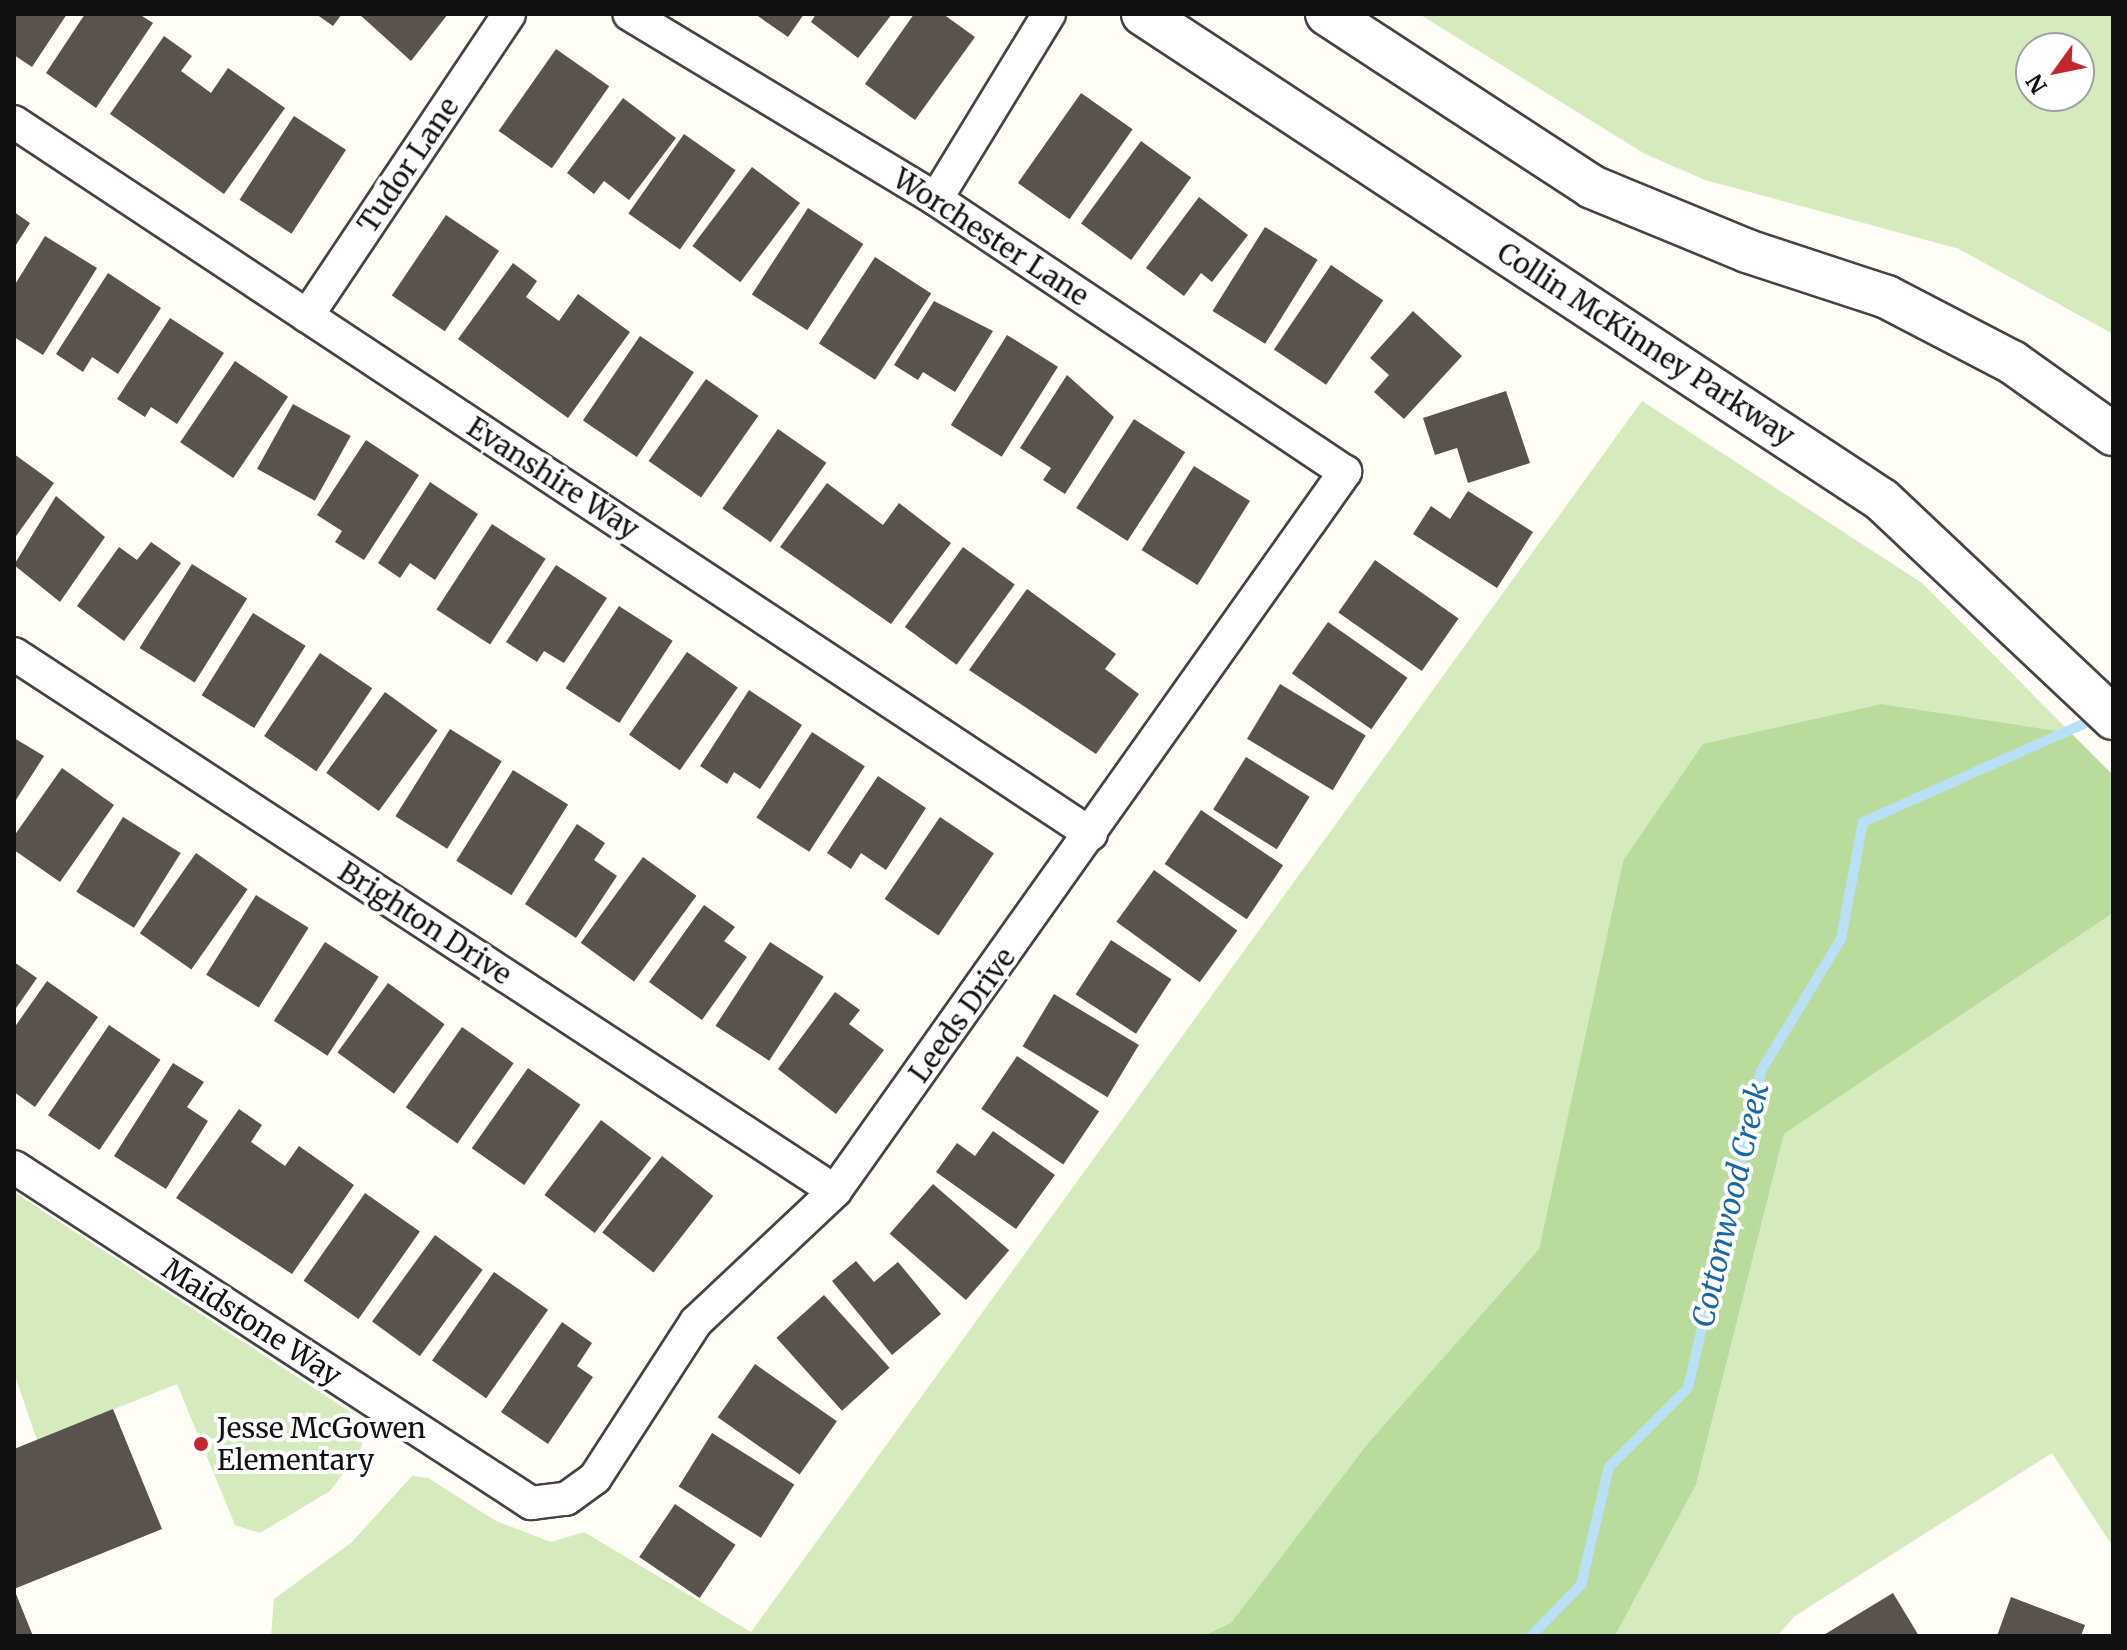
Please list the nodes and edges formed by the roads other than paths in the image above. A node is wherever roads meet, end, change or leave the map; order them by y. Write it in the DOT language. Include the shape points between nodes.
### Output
graph roads {
  1 [pos="509,14"];
  2 [pos="629,14"];
  3 [pos="1049,14"];
  4 [pos="1143,14"];
  5 [pos="1327,14"];
  6 [pos="14,122"];
  7 [pos="936,199"];
  8 [pos="307,316"];
  9 [pos="2107,430"];
  10 [pos="1345,472"];
  11 [pos="14,654"];
  12 [pos="2113,718"];
  13 [pos="1091,834"];
  14 [pos="14,1167"];
  15 [pos="835,1191"];
  16 [pos="531,1503"];
  1 -- 8 [label="street, Tudor Lane"];
  2 -- 7 [label="street, Worchester Lane"];
  3 -- 7 [label="street"];
  4 -- 12 [label="street, Collin McKinney Parkway" via="1838,470 1955,565"];
  5 -- 9 [label="street" via="1592,187 1747,251 1887,297 2012,362"];
  6 -- 8 [label="street, Evanshire Way"];
  7 -- 10 [label="street, Worchester Lane"];
  8 -- 13 [label="street, Evanshire Way"];
  10 -- 13 [label="street, Leeds Drive"];
  11 -- 15 [label="street, Brighton Drive"];
  13 -- 15 [label="street, Leeds Drive"];
  14 -- 16 [label="street, Maidstone Way"];
  15 -- 16 [label="street, Leeds Drive" via="696,1322 595,1478 566,1499"];
}
